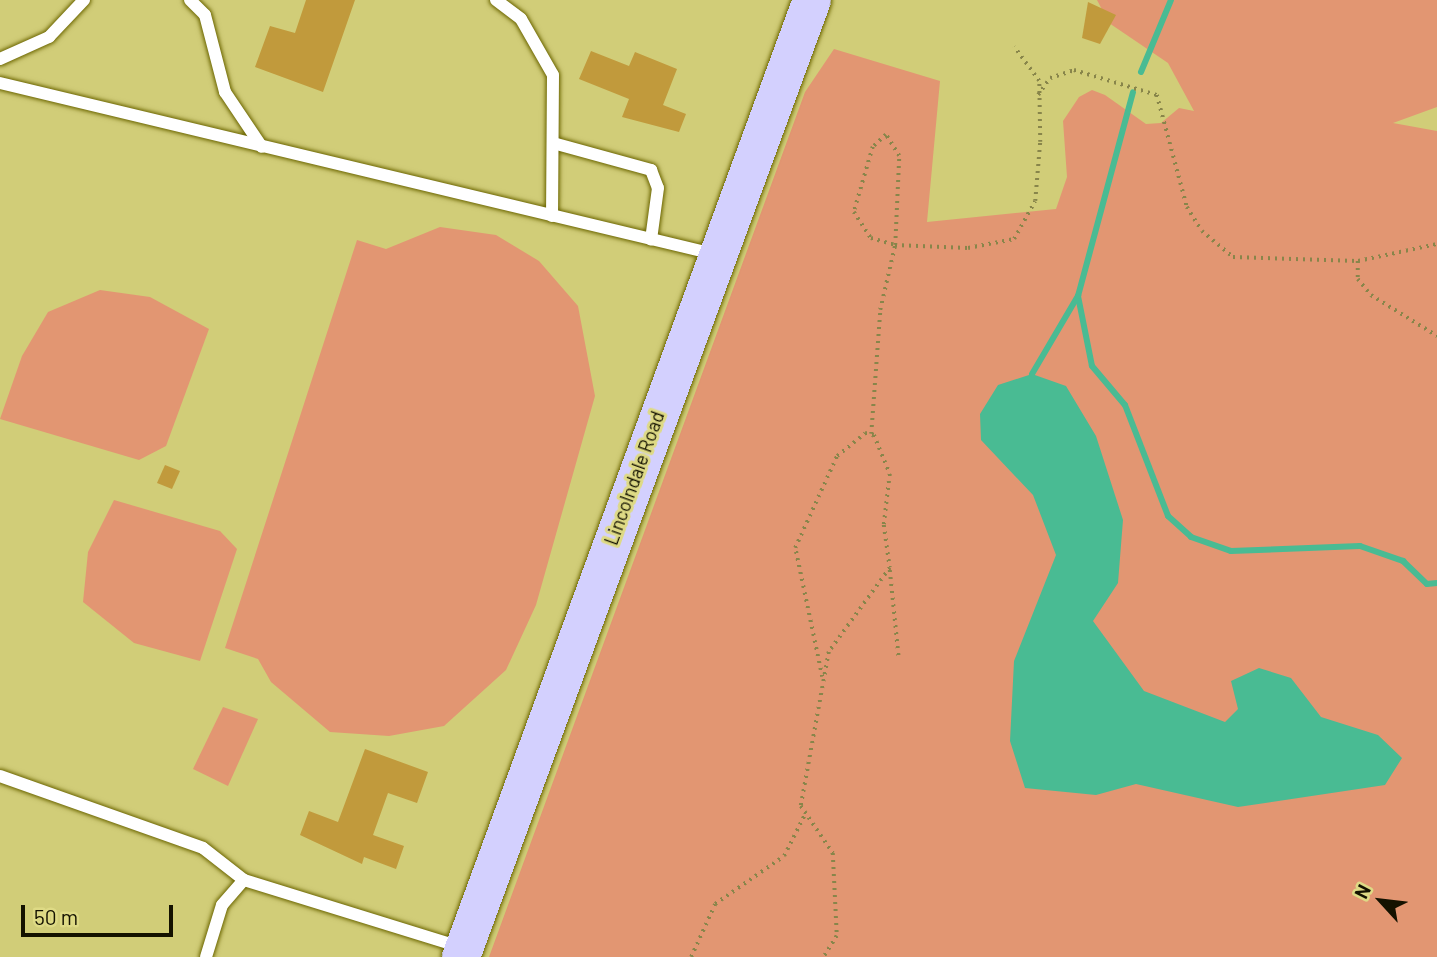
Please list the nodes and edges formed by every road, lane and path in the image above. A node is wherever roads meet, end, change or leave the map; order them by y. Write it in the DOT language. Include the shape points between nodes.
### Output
graph roads {
  1 [pos="84,0"];
  2 [pos="190,0"];
  3 [pos="495,0"];
  4 [pos="812,0"];
  5 [pos="1014,47"];
  6 [pos="0,59"];
  7 [pos="0,83"];
  8 [pos="1037,98"];
  9 [pos="552,143"];
  10 [pos="262,147"];
  11 [pos="552,216"];
  12 [pos="651,240"];
  13 [pos="1437,244"];
  14 [pos="895,245"];
  15 [pos="718,255"];
  16 [pos="1358,261"];
  17 [pos="1437,337"];
  18 [pos="871,434"];
  19 [pos="890,568"];
  20 [pos="900,659"];
  21 [pos="822,677"];
  22 [pos="0,776"];
  23 [pos="805,814"];
  24 [pos="244,880"];
  25 [pos="463,953"];
  26 [pos="206,957"];
  27 [pos="691,957"];
  28 [pos="824,957"];
  1 -- 6 [label="lane" via="49,37"];
  2 -- 10 [label="lane" via="205,15 225,92"];
  3 -- 9 [label="lane" via="521,19 553,75"];
  4 -- 15 [label="main road, Lincolndale Road"];
  5 -- 8 [label="path" via="1035,69"];
  7 -- 10 [label="lane"];
  8 -- 14 [label="path" via="1035,201 1014,239 968,248"];
  8 -- 16 [label="path" via="1058,74 1114,77 1148,90 1163,110 1187,207 1219,249 1252,262"];
  9 -- 11 [label="lane"];
  9 -- 12 [label="lane" via="651,170 657,188"];
  10 -- 11 [label="lane"];
  11 -- 12 [label="lane"];
  12 -- 15 [label="lane"];
  13 -- 16 [label="path"];
  14 -- 14 [label="path" via="899,156 886,135 873,147 854,212 871,237"];
  14 -- 18 [label="path" via="880,310"];
  15 -- 25 [label="main road, Lincolndale Road"];
  16 -- 17 [label="path" via="1358,279 1371,295"];
  18 -- 19 [label="path" via="881,440 890,474 884,525"];
  18 -- 21 [label="path" via="837,456 795,548"];
  19 -- 20 [label="path"];
  19 -- 21 [label="path" via="836,636"];
  21 -- 23 [label="path" via="801,806"];
  22 -- 24 [label="lane" via="203,848"];
  23 -- 27 [label="path" via="784,856 715,904"];
  23 -- 28 [label="path" via="833,853 837,936"];
  24 -- 25 [label="lane"];
  24 -- 26 [label="lane" via="222,905"];
}
